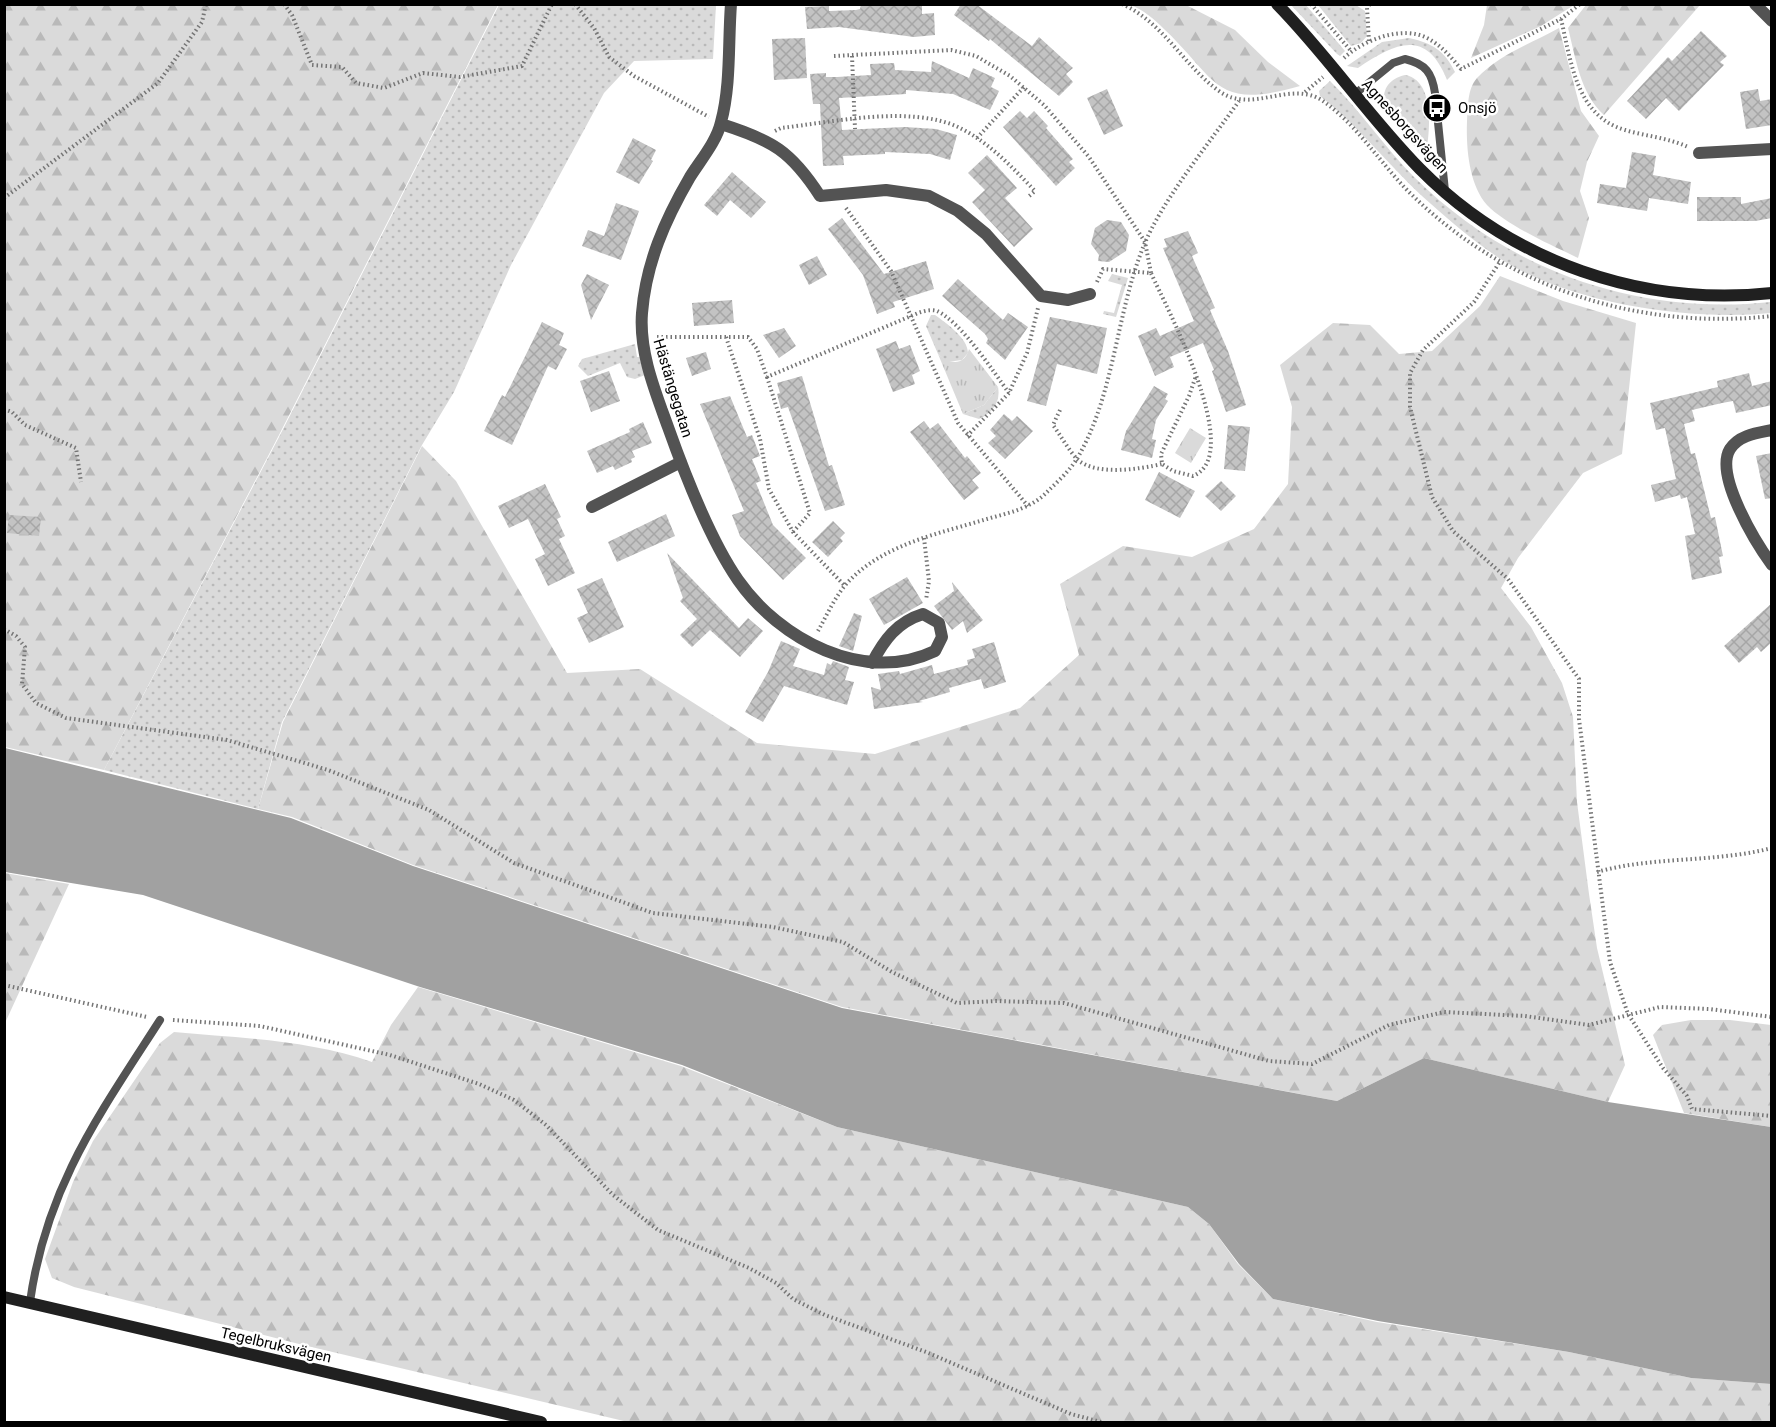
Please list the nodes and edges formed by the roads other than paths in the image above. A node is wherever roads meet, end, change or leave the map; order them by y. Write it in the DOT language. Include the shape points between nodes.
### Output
graph roads {
  1 [pos="731,4"];
  2 [pos="1277,4"];
  3 [pos="1755,4"];
  4 [pos="1772,21"];
  5 [pos="1355,94"];
  6 [pos="721,124"];
  7 [pos="1772,149"];
  8 [pos="1699,153"];
  9 [pos="1445,192"];
  10 [pos="1772,293"];
  11 [pos="1090,294"];
  12 [pos="1772,430"];
  13 [pos="681,462"];
  14 [pos="592,507"];
  15 [pos="1772,565"];
  16 [pos="872,663"];
  17 [pos="160,1020"];
  18 [pos="4,1297"];
  19 [pos="30,1302"];
  20 [pos="541,1422"];
  1 -- 6 [label="street, Hästängegatan"];
  2 -- 5 [label="street, Agnesborgsvägen"];
  3 -- 4 [label="street"];
  5 -- 9 [label="street, Agnesborgsvägen"];
  5 -- 9 [label="lane" via="1392,63 1405,59 1427,68 1436,93"];
  6 -- 11 [label="street" via="762,139 791,156 820,196 894,190 943,202 986,234 1041,296 1068,300"];
  6 -- 13 [label="street, Hästängegatan" via="663,226 648,272 642,338 653,383"];
  7 -- 8 [label="street"];
  9 -- 10 [label="street, Agnesborgsvägen" via="1491,227 1584,273 1629,286 1689,295"];
  12 -- 15 [label="street" via="1743,437 1730,448 1725,462 1752,537"];
  13 -- 14 [label="street, Hästängegatan"];
  13 -- 16 [label="street, Hästängegatan" via="738,580 751,597 811,643 851,660"];
  16 -- 16 [label="street, Hästängegatan" via="909,660 935,651 942,629 934,618 923,614 907,620 888,636"];
  17 -- 19 [label="lane" via="64,1178 36,1260"];
  18 -- 19 [label="street, Tegelbruksvägen"];
  19 -- 20 [label="street, Tegelbruksvägen"];
}
